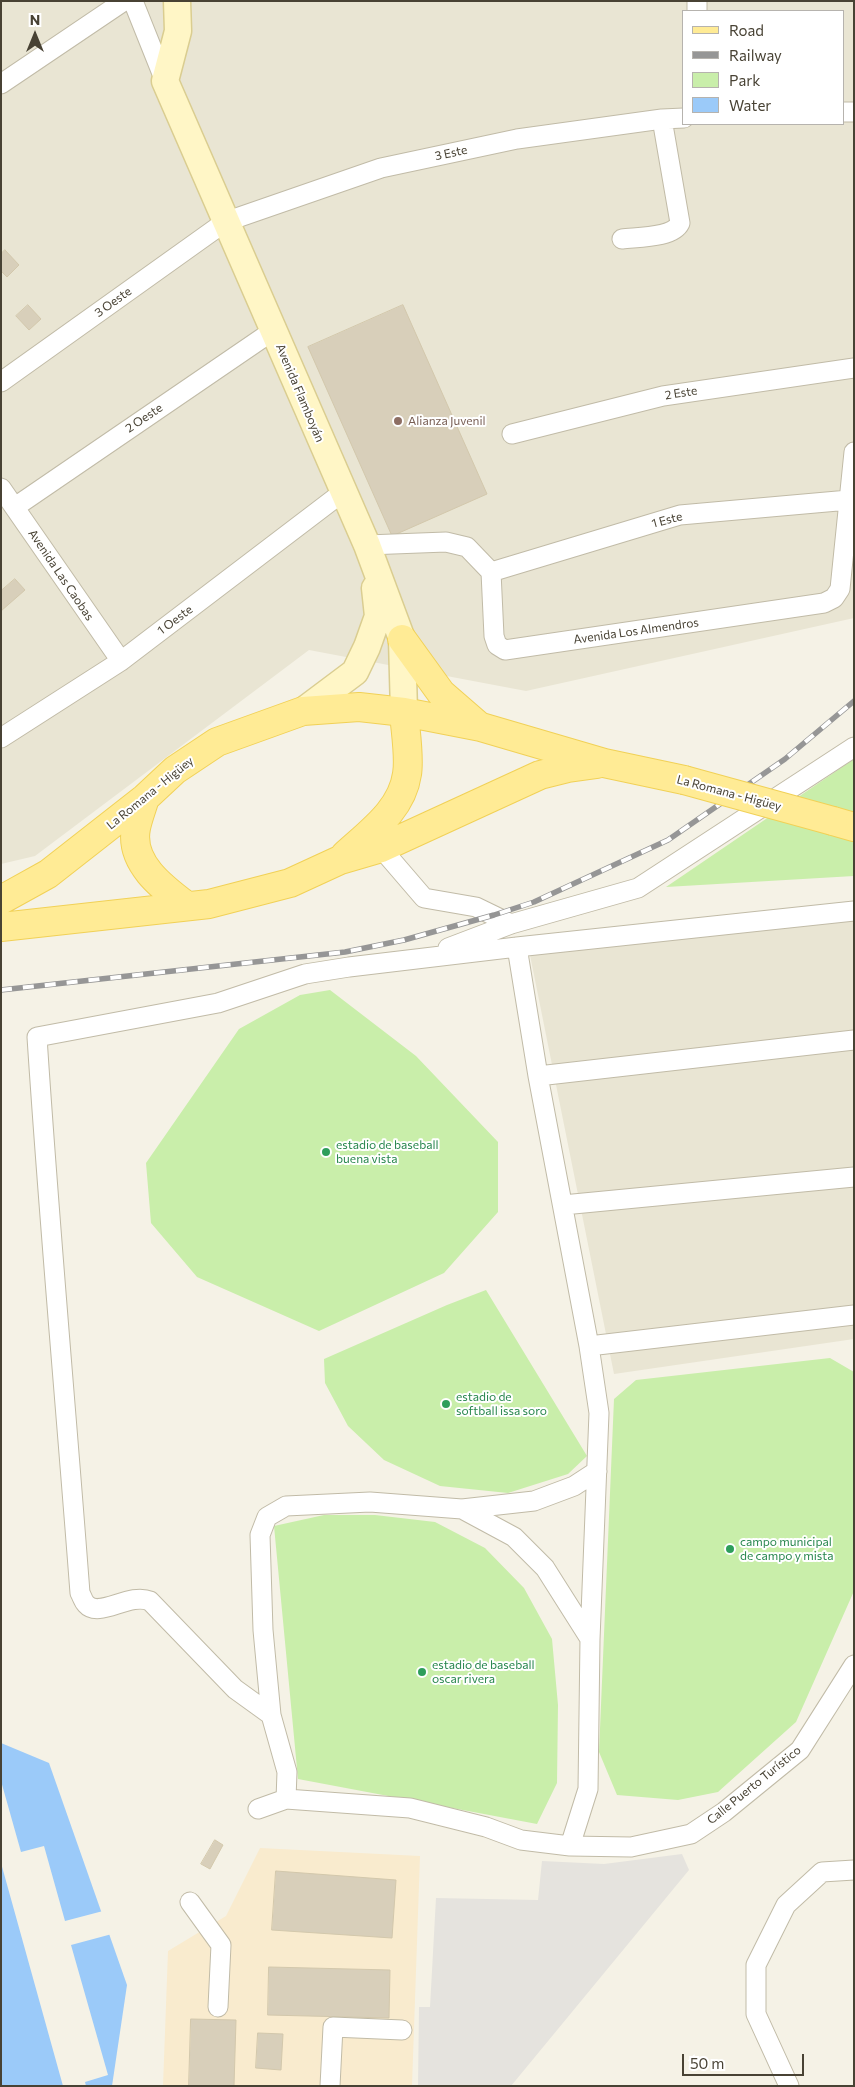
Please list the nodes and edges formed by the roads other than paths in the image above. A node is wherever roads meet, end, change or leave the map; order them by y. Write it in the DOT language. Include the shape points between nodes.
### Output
graph roads {
  1 [pos="124,1"];
  2 [pos="134,1"];
  3 [pos="177,1"];
  4 [pos="165,81"];
  5 [pos="1,84"];
  6 [pos="682,118"];
  7 [pos="662,119"];
  8 [pos="225,222"];
  9 [pos="622,239"];
  10 [pos="274,330"];
  11 [pos="854,368"];
  12 [pos="1,382"];
  13 [pos="512,434"];
  14 [pos="854,452"];
  15 [pos="1,488"];
  16 [pos="343,492"];
  17 [pos="849,500"];
  18 [pos="15,507"];
  19 [pos="370,555"];
  20 [pos="491,572"];
  21 [pos="402,639"];
  22 [pos="121,661"];
  23 [pos="303,711"];
  24 [pos="404,712"];
  25 [pos="481,727"];
  26 [pos="1,738"];
  27 [pos="854,747"];
  28 [pos="604,764"];
  29 [pos="145,798"];
  30 [pos="843,824"];
  31 [pos="381,848"];
  32 [pos="340,860"];
  33 [pos="1,900"];
  34 [pos="187,906"];
  35 [pos="854,912"];
  36 [pos="511,924"];
  37 [pos="1,927"];
  38 [pos="517,946"];
  39 [pos="423,957"];
  40 [pos="854,1040"];
  41 [pos="538,1076"];
  42 [pos="854,1177"];
  43 [pos="563,1205"];
  44 [pos="854,1315"];
  45 [pos="589,1346"];
  46 [pos="597,1471"];
  47 [pos="462,1509"];
  48 [pos="590,1639"];
  49 [pos="854,1665"];
  50 [pos="271,1715"];
  51 [pos="286,1799"];
  52 [pos="258,1809"];
  53 [pos="570,1846"];
  54 [pos="854,1870"];
  55 [pos="190,1902"];
  56 [pos="218,2007"];
  57 [pos="402,2030"];
  58 [pos="330,2086"];
  59 [pos="789,2086"];
  1 -- 5 [label="street"];
  2 -- 4 [label="street"];
  3 -- 4 [label="street" via="178,31"];
  4 -- 8 [label="street, Avenida Flamboyán"];
  6 -- 7 [label="street, 3 Este"];
  7 -- 8 [label="street, 3 Este" via="517,139 381,168"];
  7 -- 9 [label="street" via="680,222 676,229 667,233"];
  8 -- 10 [label="street, Avenida Flamboyán"];
  8 -- 12 [label="street, 3 Oeste"];
  10 -- 16 [label="street, Avenida Flamboyán"];
  10 -- 18 [label="street, 2 Oeste"];
  11 -- 13 [label="street, 2 Este" via="663,396"];
  14 -- 17 [label="street, Avenida Los Almendros"];
  15 -- 18 [label="street, Avenida Las Caobas"];
  16 -- 19 [label="street, Avenida Flamboyán"];
  16 -- 22 [label="street, 1 Oeste"];
  17 -- 20 [label="street, 1 Este" via="680,515"];
  17 -- 20 [label="street, Avenida Los Almendros" via="840,589 834,598 824,603 505,650 497,645 494,636"];
  18 -- 22 [label="street, Avenida Las Caobas"];
  19 -- 20 [label="street" via="446,542 467,547"];
  19 -- 21 [label="street, Avenida Flamboyán"];
  19 -- 23 [label="street" via="378,616 367,647 355,672"];
  21 -- 24 [label="street, Avenida Flamboyán"];
  21 -- 25 [label="main road" via="440,693"];
  22 -- 26 [label="street, 1 Oeste"];
  23 -- 24 [label="main road, La Romana - Higüey" via="359,707"];
  23 -- 29 [label="main road, La Romana - Higüey" via="217,742 175,770"];
  24 -- 25 [label="main road, La Romana - Higüey"];
  24 -- 32 [label="main road" via="408,773 401,796 384,819"];
  25 -- 28 [label="main road, La Romana - Higüey"];
  27 -- 36 [label="street" via="638,888"];
  28 -- 30 [label="main road, La Romana - Higüey, bridge" via="684,780"];
  28 -- 31 [label="main road, La Romana - Higüey" via="540,775"];
  29 -- 33 [label="main road, La Romana - Higüey" via="48,874"];
  29 -- 34 [label="main road" via="135,830 138,857 163,888"];
  31 -- 32 [label="main road, La Romana - Higüey"];
  31 -- 36 [label="street" via="424,898 476,907"];
  32 -- 34 [label="main road, La Romana - Higüey" via="290,883 209,904"];
  34 -- 37 [label="main road, La Romana - Higüey"];
  35 -- 38 [label="street"];
  36 -- 39 [label="street"];
  38 -- 39 [label="street"];
  38 -- 41 [label="street"];
  39 -- 50 [label="street" via="305,974 218,1003 38,1037 80,1593 86,1604 101,1609 134,1598 150,1601 236,1689"];
  40 -- 41 [label="street"];
  41 -- 43 [label="street"];
  42 -- 43 [label="street"];
  43 -- 45 [label="street"];
  44 -- 45 [label="street"];
  45 -- 46 [label="street" via="599,1413"];
  46 -- 47 [label="street" via="574,1486 534,1501"];
  46 -- 48 [label="street"];
  47 -- 48 [label="street" via="514,1537 546,1568"];
  47 -- 50 [label="street" via="370,1502 286,1506 267,1517 260,1535 263,1630"];
  48 -- 53 [label="street" via="588,1789"];
  49 -- 53 [label="street, Calle Puerto Turístico" via="800,1750 724,1812 691,1834 631,1847"];
  50 -- 51 [label="street" via="288,1772"];
  51 -- 52 [label="street"];
  51 -- 53 [label="street, Calle Puerto Turístico" via="410,1808 486,1827 521,1840"];
  54 -- 59 [label="street" via="822,1872 786,1905 756,1965 756,2014"];
  55 -- 56 [label="street" via="221,1946"];
  57 -- 58 [label="street" via="333,2027"];
}
